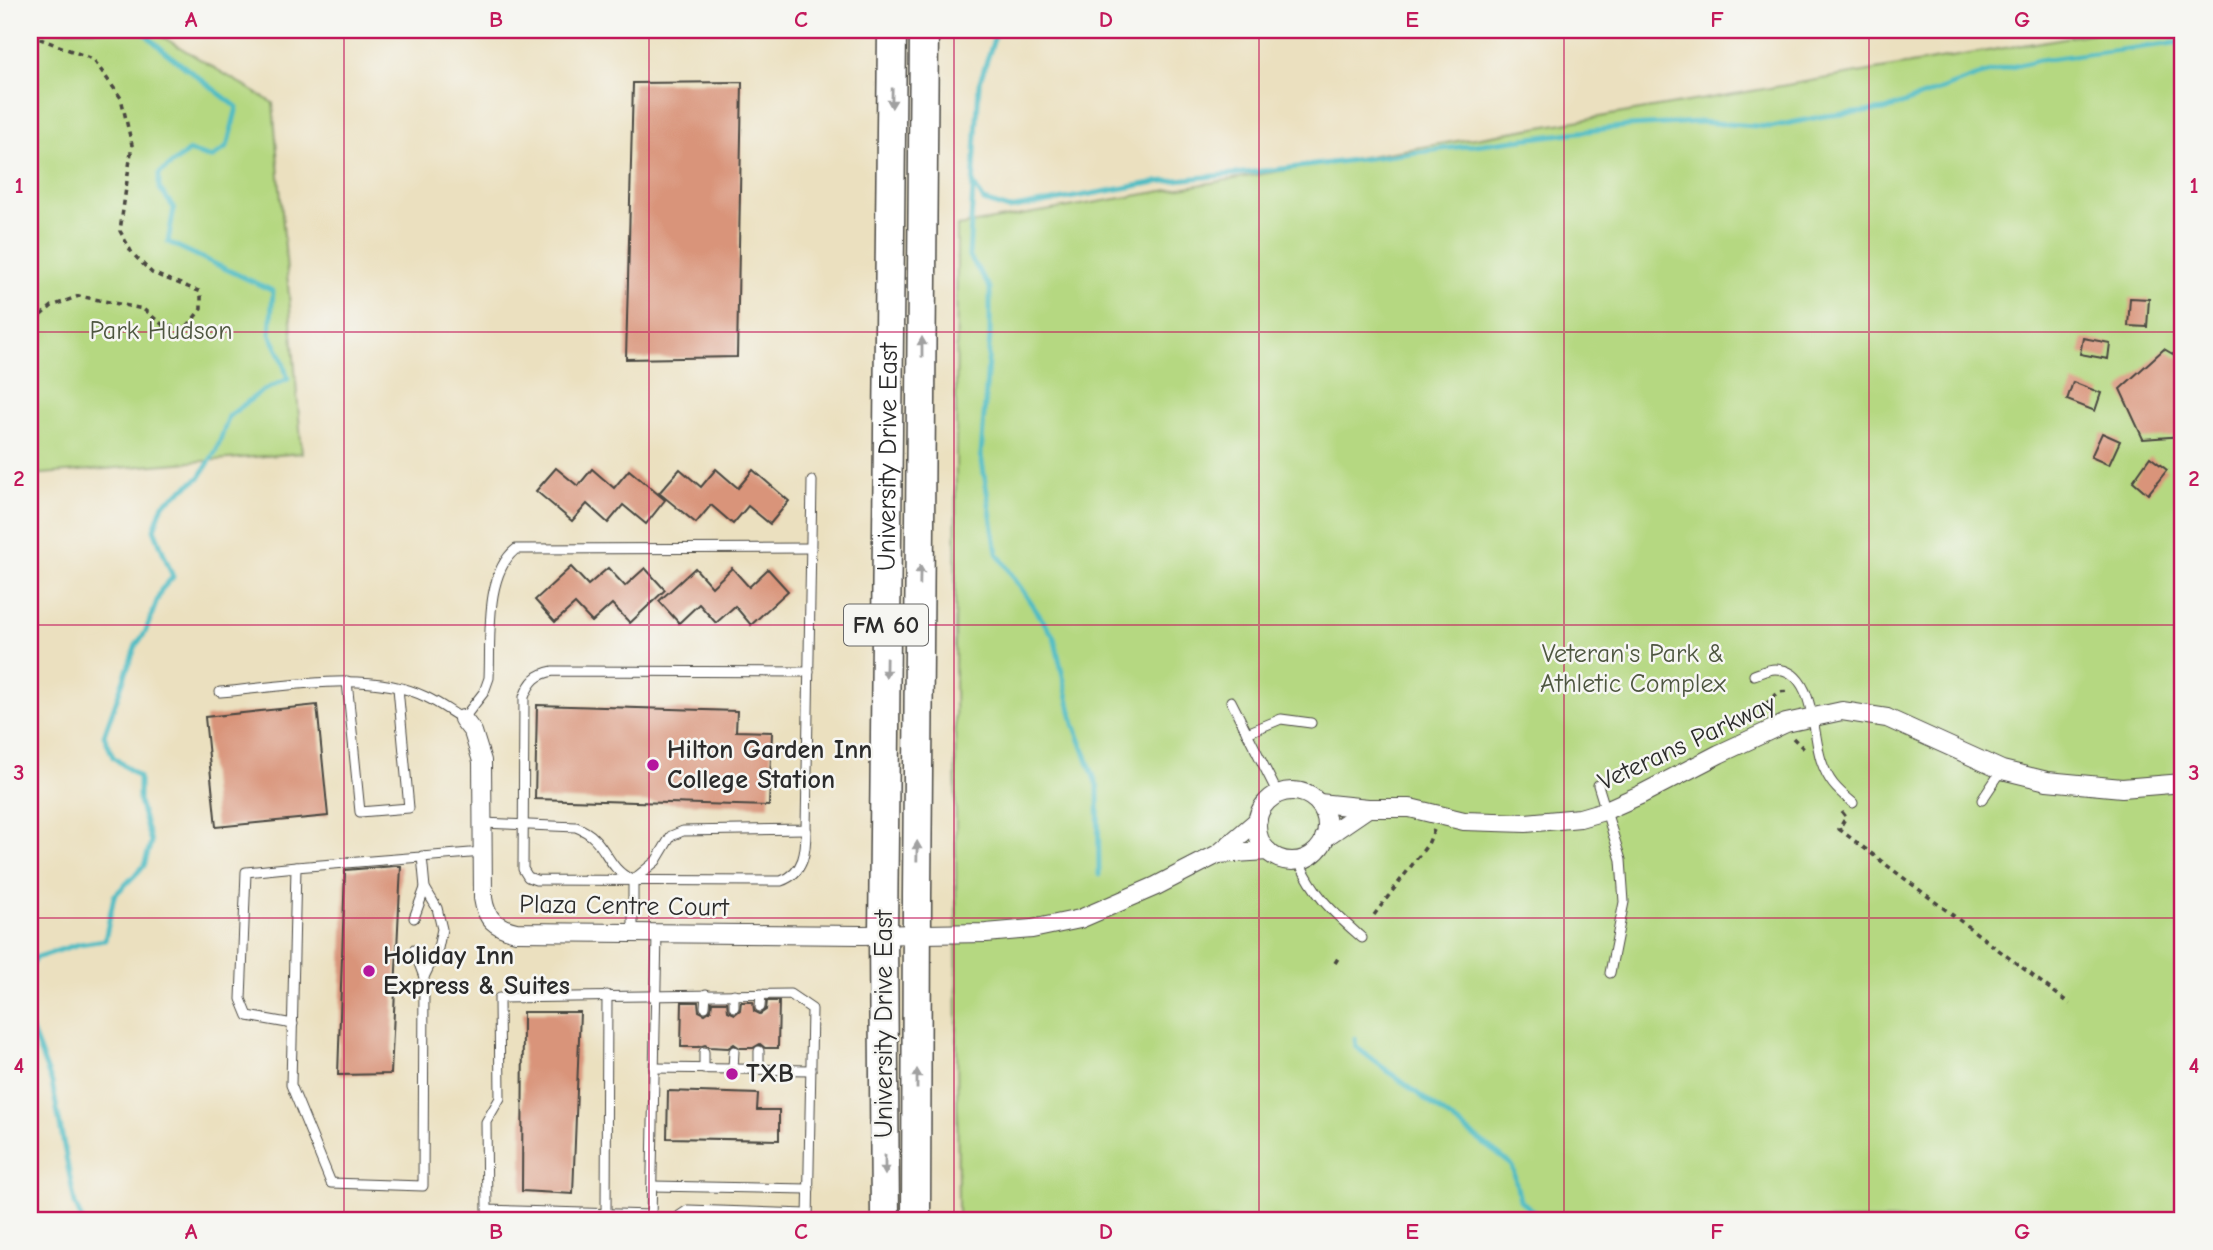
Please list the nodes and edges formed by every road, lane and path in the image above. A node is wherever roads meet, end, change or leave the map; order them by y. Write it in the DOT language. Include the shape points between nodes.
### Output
graph roads {
  1 [pos="892,30"];
  2 [pos="925,30"];
  3 [pos="30,35"];
  4 [pos="30,324"];
  5 [pos="812,481"];
  6 [pos="811,548"];
  7 [pos="809,672"];
  8 [pos="1754,675"];
  9 [pos="347,681"];
  10 [pos="398,688"];
  11 [pos="1790,691"];
  12 [pos="220,692"];
  13 [pos="1231,701"];
  14 [pos="1813,717"];
  15 [pos="463,719"];
  16 [pos="1311,723"];
  17 [pos="1744,726"];
  18 [pos="1248,733"];
  19 [pos="1786,740"];
  20 [pos="1807,752"];
  21 [pos="2002,770"];
  22 [pos="2183,783"];
  23 [pos="1598,785"];
  24 [pos="1278,794"];
  25 [pos="1982,800"];
  26 [pos="1319,803"];
  27 [pos="1853,803"];
  28 [pos="1835,806"];
  29 [pos="1368,808"];
  30 [pos="1605,811"];
  31 [pos="1258,820"];
  32 [pos="483,823"];
  33 [pos="523,825"];
  34 [pos="1435,828"];
  35 [pos="806,829"];
  36 [pos="1324,838"];
  37 [pos="1268,851"];
  38 [pos="483,852"];
  39 [pos="1218,854"];
  40 [pos="422,856"];
  41 [pos="1298,860"];
  42 [pos="296,867"];
  43 [pos="634,880"];
  44 [pos="425,888"];
  45 [pos="1374,915"];
  46 [pos="414,918"];
  47 [pos="633,933"];
  48 [pos="657,933"];
  49 [pos="883,935"];
  50 [pos="917,935"];
  51 [pos="1362,938"];
  52 [pos="414,950"];
  53 [pos="1340,955"];
  54 [pos="1335,963"];
  55 [pos="1610,974"];
  56 [pos="424,977"];
  57 [pos="655,994"];
  58 [pos="706,994"];
  59 [pos="734,994"];
  60 [pos="761,994"];
  61 [pos="607,995"];
  62 [pos="2070,1004"];
  63 [pos="705,1007"];
  64 [pos="734,1007"];
  65 [pos="760,1007"];
  66 [pos="293,1024"];
  67 [pos="734,1051"];
  68 [pos="759,1051"];
  69 [pos="704,1052"];
  70 [pos="654,1068"];
  71 [pos="704,1069"];
  72 [pos="733,1069"];
  73 [pos="759,1069"];
  74 [pos="811,1070"];
  75 [pos="652,1186"];
  76 [pos="809,1189"];
  77 [pos="606,1214"];
  78 [pos="699,1215"];
  79 [pos="808,1217"];
  80 [pos="651,1218"];
  81 [pos="679,1220"];
  82 [pos="885,1220"];
  83 [pos="916,1220"];
  1 -- 49 [label="main road, University Drive East / FM 60, one-way"];
  50 -- 2 [label="main road, University Drive East / FM 60, one-way"];
  3 -- 4 [label="path" via="93,59 121,98 132,145 120,231 132,253 152,272 201,292 201,309 186,328 163,325 143,309 79,296 52,306"];
  5 -- 6 [label="lane"];
  6 -- 7 [label="lane"];
  6 -- 15 [label="lane" via="516,548 506,556 493,589 489,678"];
  7 -- 33 [label="lane" via="542,673 524,697"];
  7 -- 35 [label="lane"];
  8 -- 14 [label="lane" via="1773,669 1789,671 1801,682"];
  9 -- 10 [label="lane"];
  9 -- 10 [label="lane" via="360,812 409,808"];
  9 -- 12 [label="lane"];
  10 -- 15 [label="lane" via="424,696"];
  11 -- 17 [label="path" via="1779,692 1765,705 1738,717"];
  13 -- 18 [label="lane"];
  14 -- 21 [label="street, Veterans Parkway" via="1842,711 1887,718"];
  14 -- 27 [label="lane" via="1821,759 1833,786"];
  14 -- 30 [label="street, Veterans Parkway" via="1786,723"];
  15 -- 32 [label="street, Plaza Centre Court" via="473,732 482,761"];
  16 -- 18 [label="lane" via="1281,719"];
  18 -- 24 [label="lane"];
  19 -- 20 [label="path" via="1792,738"];
  21 -- 22 [label="street, Veterans Parkway" via="2047,781 2122,788"];
  21 -- 25 [label="lane"];
  23 -- 30 [label="lane"];
  24 -- 26 [label="street" via="1300,792"];
  24 -- 31 [label="street" via="1261,809"];
  26 -- 29 [label="street, Veterans Parkway"];
  26 -- 36 [label="street" via="1327,826"];
  28 -- 62 [label="path" via="1846,817 1839,829"];
  29 -- 30 [label="street, Veterans Parkway" via="1410,808 1464,821 1526,823"];
  29 -- 36 [label="street"];
  30 -- 55 [label="lane" via="1621,860 1624,902"];
  31 -- 37 [label="street" via="1261,842"];
  31 -- 39 [label="street"];
  32 -- 33 [label="lane"];
  32 -- 38 [label="street, Plaza Centre Court"];
  33 -- 43 [label="lane" via="576,827 589,832 612,865"];
  33 -- 43 [label="lane" via="523,869 528,877"];
  34 -- 45 [label="path"];
  35 -- 43 [label="lane" via="683,831 671,836 656,861"];
  35 -- 43 [label="lane" via="803,860 791,878 782,881"];
  36 -- 41 [label="street" via="1319,848"];
  37 -- 39 [label="street"];
  37 -- 41 [label="street"];
  38 -- 40 [label="lane"];
  38 -- 47 [label="street, Plaza Centre Court" via="485,912 502,929"];
  39 -- 50 [label="street" via="1080,919 1032,929"];
  40 -- 42 [label="lane"];
  40 -- 44 [label="lane"];
  41 -- 51 [label="lane" via="1326,906"];
  42 -- 66 [label="lane"];
  42 -- 66 [label="lane" via="246,872 241,999 248,1016"];
  43 -- 47 [label="lane"];
  44 -- 46 [label="lane"];
  44 -- 56 [label="lane" via="442,929"];
  47 -- 48 [label="street, Plaza Centre Court"];
  48 -- 49 [label="street, Plaza Centre Court"];
  48 -- 57 [label="lane"];
  49 -- 50 [label="street, Plaza Centre Court"];
  49 -- 82 [label="main road, University Drive East / FM 60, one-way"];
  83 -- 50 [label="main road, University Drive East / FM 60, one-way"];
  52 -- 56 [label="lane"];
  53 -- 54 [label="path"];
  56 -- 66 [label="lane" via="423,1186 331,1183 291,1085"];
  57 -- 58 [label="lane"];
  57 -- 61 [label="lane"];
  57 -- 70 [label="lane"];
  58 -- 59 [label="lane"];
  58 -- 63 [label="lane"];
  59 -- 60 [label="lane"];
  59 -- 64 [label="lane"];
  60 -- 65 [label="lane"];
  60 -- 74 [label="lane" via="790,994 812,1009"];
  61 -- 77 [label="lane"];
  61 -- 77 [label="lane" via="499,998 500,1098 486,1122 487,1210"];
  67 -- 72 [label="lane"];
  68 -- 73 [label="lane"];
  69 -- 71 [label="lane"];
  70 -- 71 [label="lane"];
  70 -- 75 [label="lane"];
  71 -- 72 [label="lane"];
  72 -- 73 [label="lane"];
  73 -- 74 [label="lane"];
  74 -- 76 [label="lane"];
  75 -- 76 [label="lane"];
  75 -- 80 [label="lane"];
  76 -- 79 [label="lane"];
  77 -- 80 [label="lane"];
  78 -- 79 [label="lane"];
  78 -- 81 [label="lane" via="688,1210"];
}
